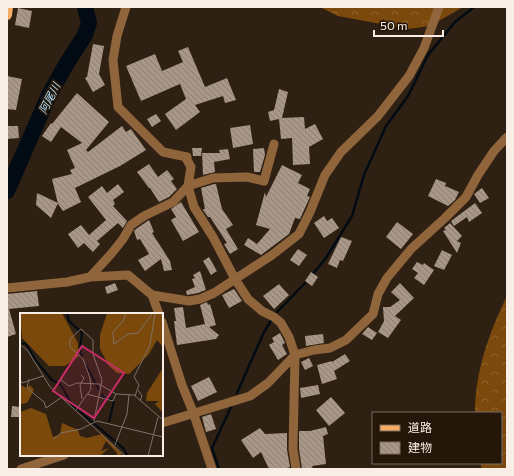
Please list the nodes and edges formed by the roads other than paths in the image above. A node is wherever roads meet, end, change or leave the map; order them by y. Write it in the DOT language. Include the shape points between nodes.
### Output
graph roads {
  1 [pos="8,7"];
  2 [pos="126,7"];
  3 [pos="439,7"];
  4 [pos="7,15"];
  5 [pos="507,137"];
  6 [pos="274,144"];
  7 [pos="188,186"];
  8 [pos="90,277"];
  9 [pos="235,279"];
  10 [pos="7,288"];
  11 [pos="152,295"];
  12 [pos="159,313"];
  13 [pos="163,325"];
  14 [pos="295,355"];
  15 [pos="193,412"];
  16 [pos="163,423"];
  17 [pos="61,456"];
  18 [pos="21,469"];
  19 [pos="212,469"];
  20 [pos="296,469"];
  1 -- 4 [label="main road"];
  2 -- 7 [label="street" via="113,60 118,107 164,152 187,157 190,167"];
  3 -- 9 [label="street" via="424,48 409,76 378,116 341,152 325,175 299,234"];
  5 -- 14 [label="street" via="494,151 466,197 412,249 387,278 378,294 373,314 346,340 335,346"];
  6 -- 7 [label="street" via="264,181 247,177 213,178"];
  7 -- 8 [label="street" via="174,202 131,225 123,239"];
  7 -- 9 [label="street" via="194,207"];
  8 -- 10 [label="street"];
  8 -- 11 [label="street" via="128,275"];
  9 -- 11 [label="street" via="200,299 189,301"];
  9 -- 14 [label="street" via="248,299 281,323"];
  11 -- 12 [label="street"];
  13 -- 15 [label="street"];
  14 -- 15 [label="street" via="268,383 250,396"];
  14 -- 20 [label="street" via="293,449"];
  15 -- 16 [label="street"];
  15 -- 19 [label="street"];
  17 -- 18 [label="street"];
}
